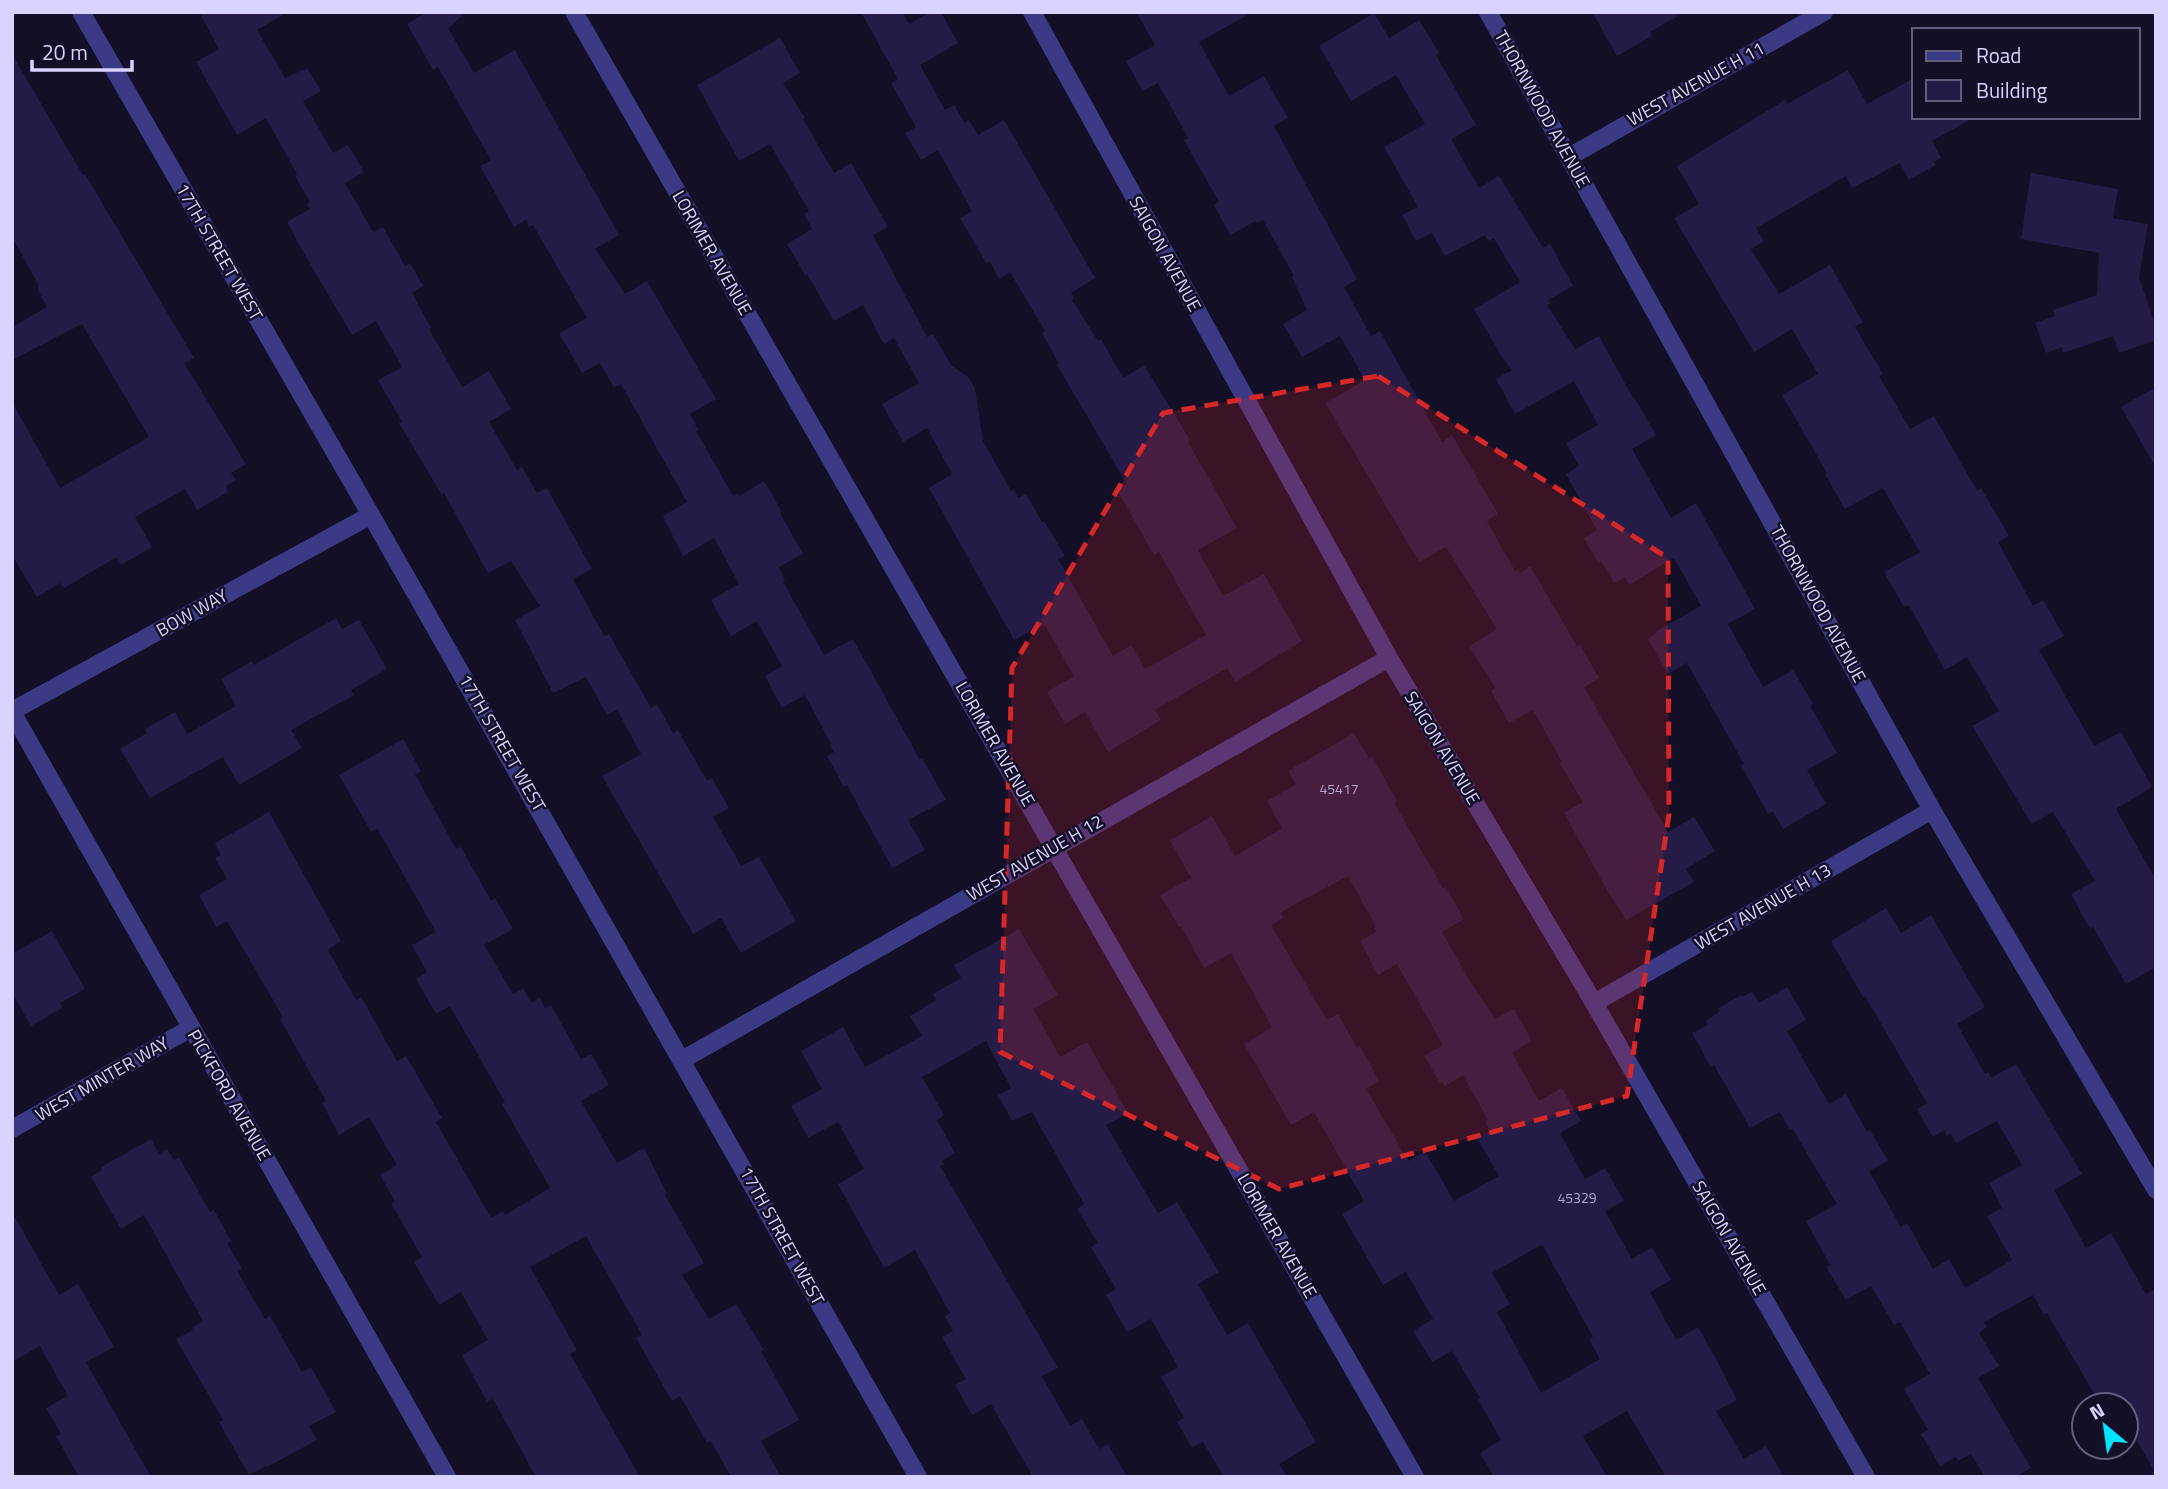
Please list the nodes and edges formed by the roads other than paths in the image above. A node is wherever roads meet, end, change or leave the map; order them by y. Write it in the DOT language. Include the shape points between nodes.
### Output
graph roads {
  1 [pos="81,12"];
  2 [pos="574,12"];
  3 [pos="1032,12"];
  4 [pos="1489,12"];
  5 [pos="1824,12"];
  6 [pos="1569,157"];
  7 [pos="372,515"];
  8 [pos="1389,659"];
  9 [pos="12,711"];
  10 [pos="1932,810"];
  11 [pos="1054,847"];
  12 [pos="1594,1003"];
  13 [pos="191,1028"];
  14 [pos="682,1060"];
  15 [pos="12,1129"];
  16 [pos="2156,1191"];
  17 [pos="447,1477"];
  18 [pos="918,1477"];
  19 [pos="1415,1477"];
  20 [pos="1866,1477"];
  1 -- 7 [label="street, 17TH STREET WEST"];
  2 -- 11 [label="street, LORIMER AVENUE"];
  3 -- 8 [label="street, SAIGON AVENUE"];
  4 -- 6 [label="street, THORNWOOD AVENUE"];
  5 -- 6 [label="street, WEST AVENUE H 11"];
  6 -- 10 [label="street, THORNWOOD AVENUE"];
  7 -- 9 [label="street, BOW WAY"];
  7 -- 14 [label="street, 17TH STREET WEST"];
  8 -- 11 [label="street, WEST AVENUE H 12"];
  8 -- 12 [label="street, SAIGON AVENUE"];
  9 -- 13 [label="street, PICKFORD AVENUE"];
  10 -- 12 [label="street, WEST AVENUE H 13"];
  10 -- 16 [label="street, THORNWOOD AVENUE"];
  11 -- 14 [label="street, WEST AVENUE H 12"];
  11 -- 19 [label="street, LORIMER AVENUE"];
  12 -- 20 [label="street, SAIGON AVENUE"];
  13 -- 15 [label="street, WEST MINTER WAY"];
  13 -- 17 [label="street, PICKFORD AVENUE"];
  14 -- 18 [label="street, 17TH STREET WEST"];
}
